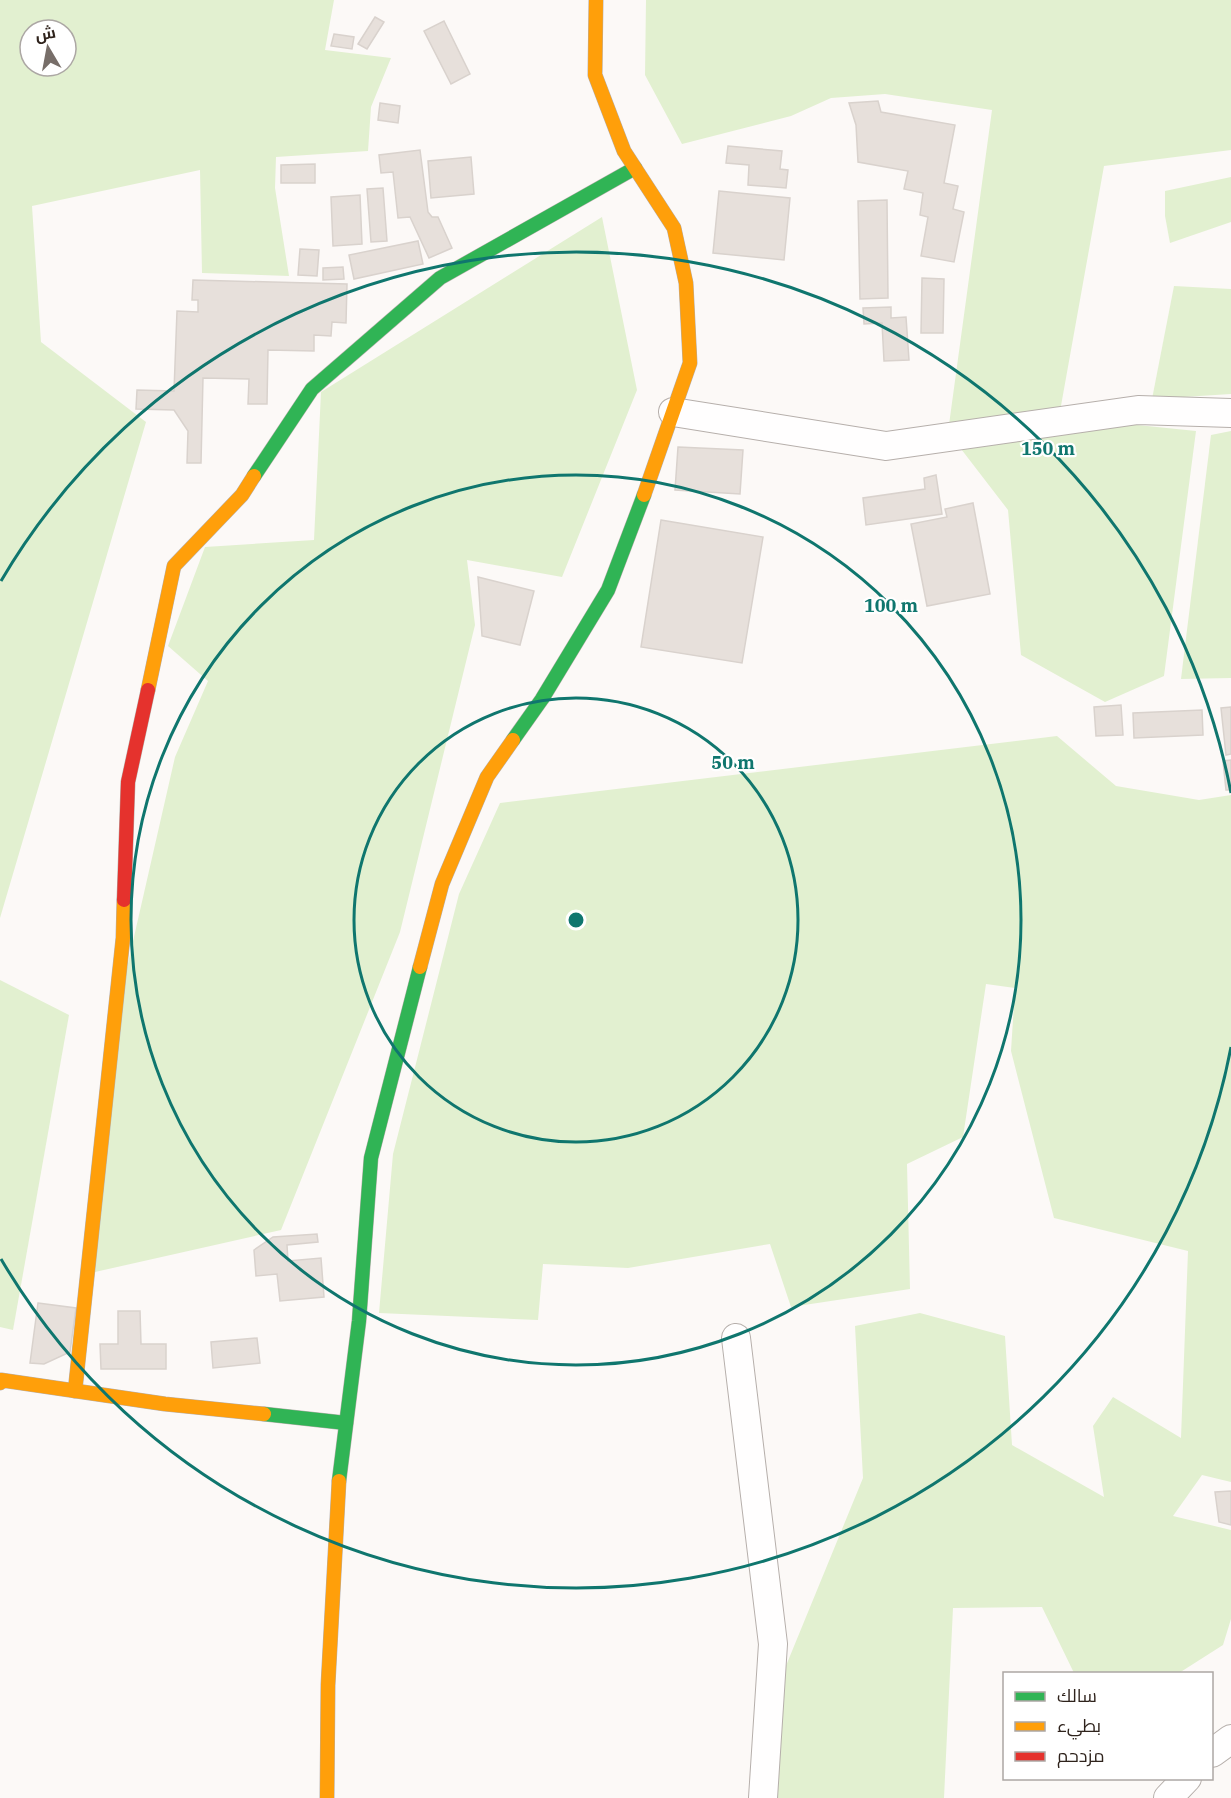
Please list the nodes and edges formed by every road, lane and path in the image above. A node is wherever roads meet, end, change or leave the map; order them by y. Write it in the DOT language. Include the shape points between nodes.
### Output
graph roads {
  1 [pos="596,0"];
  2 [pos="635,168"];
  3 [pos="673,412"];
  4 [pos="1231,413"];
  5 [pos="736,1338"];
  6 [pos="0,1383"];
  7 [pos="75,1391"];
  8 [pos="346,1423"];
  9 [pos="1231,1739"];
  10 [pos="1213,1752"];
  11 [pos="1186,1780"];
  12 [pos="327,1798"];
  13 [pos="763,1798"];
  14 [pos="1168,1798"];
  1 -- 2 [label="street" via="595,75 624,151"];
  2 -- 3 [label="street" via="674,228 686,284 690,363"];
  2 -- 7 [label="street" via="440,278 312,389 242,495 174,566 128,782 123,938"];
  3 -- 4 [label="street" via="886,446 1138,410"];
  3 -- 8 [label="street" via="608,590 542,699 487,777 442,884 371,1158 359,1321"];
  5 -- 13 [label="street" via="773,1644"];
  6 -- 7 [label="street" via="1,1380"];
  7 -- 8 [label="street"];
  8 -- 12 [label="street" via="339,1475 328,1685"];
  9 -- 10 [label="street"];
  11 -- 14 [label="street"];
}
